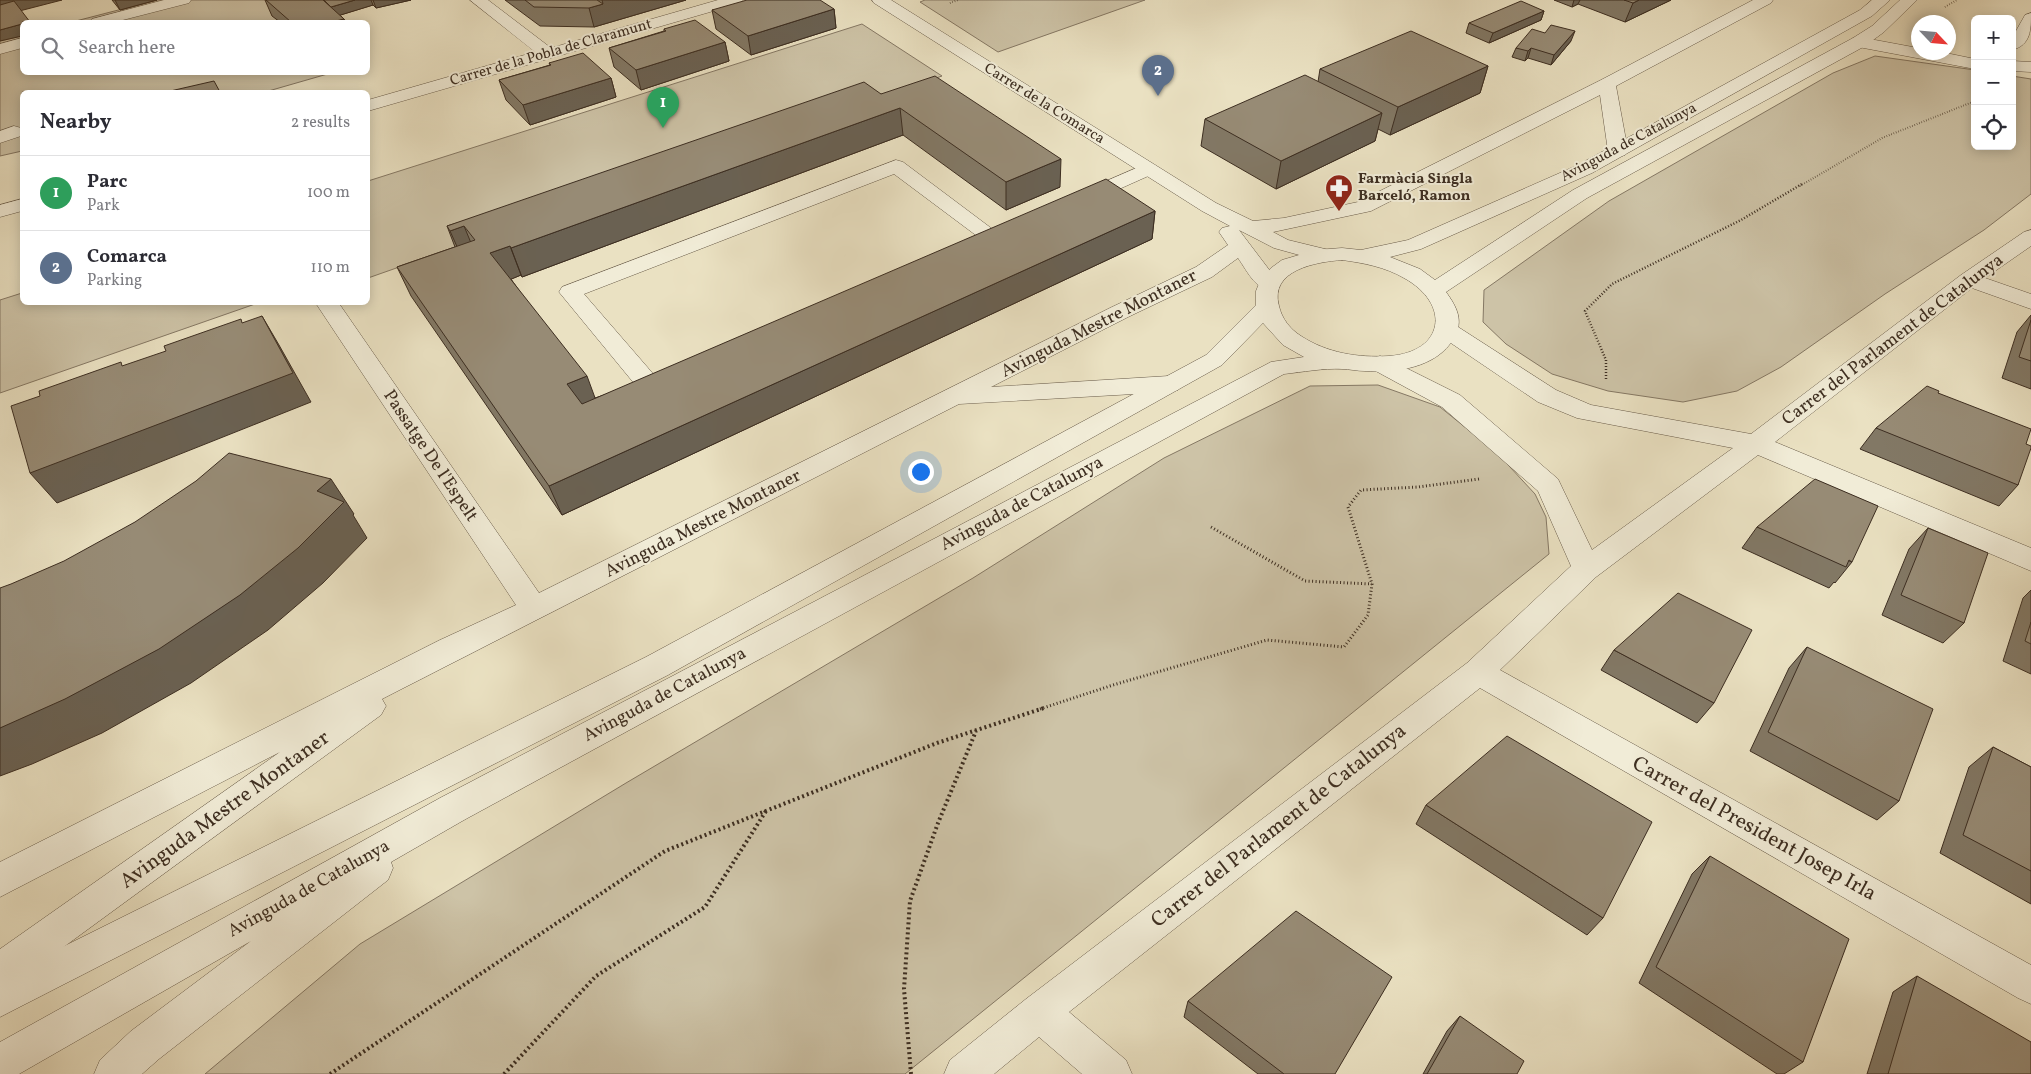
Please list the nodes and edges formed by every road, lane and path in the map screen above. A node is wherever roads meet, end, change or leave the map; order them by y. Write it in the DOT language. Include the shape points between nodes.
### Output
graph roads {
  1 [pos="183,0"];
  2 [pos="478,0"];
  3 [pos="735,0"];
  4 [pos="880,0"];
  5 [pos="1765,0"];
  6 [pos="1882,0"];
  7 [pos="1909,0"];
  8 [pos="2031,18"];
  9 [pos="106,20"];
  10 [pos="1878,29"];
  11 [pos="1911,39"];
  12 [pos="1859,42"];
  13 [pos="2016,43"];
  14 [pos="20,44"];
  15 [pos="1956,47"];
  16 [pos="0,49"];
  17 [pos="1971,49"];
  18 [pos="548,54"];
  19 [pos="1971,63"];
  20 [pos="2016,66"];
  21 [pos="2031,67"];
  22 [pos="1607,84"];
  23 [pos="1971,103"];
  24 [pos="370,105"];
  25 [pos="1618,151"];
  26 [pos="1148,169"];
  27 [pos="20,206"];
  28 [pos="1063,206"];
  29 [pos="0,212"];
  30 [pos="2031,236"];
  31 [pos="1245,237"];
  32 [pos="992,238"];
  33 [pos="1321,256"];
  34 [pos="1363,256"];
  35 [pos="1969,280"];
  36 [pos="1435,290"];
  37 [pos="1267,296"];
  38 [pos="2031,302"];
  39 [pos="328,305"];
  40 [pos="1447,330"];
  41 [pos="1342,361"];
  42 [pos="1380,364"];
  43 [pos="696,367"];
  44 [pos="1169,384"];
  45 [pos="954,397"];
  46 [pos="1605,417"];
  47 [pos="1756,444"];
  48 [pos="1533,472"];
  49 [pos="1211,527"];
  50 [pos="2031,560"];
  51 [pos="1586,569"];
  52 [pos="1372,584"];
  53 [pos="534,609"];
  54 [pos="451,649"];
  55 [pos="1478,672"];
  56 [pos="976,730"];
  57 [pos="452,809"];
  58 [pos="766,811"];
  59 [pos="0,880"];
  60 [pos="0,971"];
  61 [pos="2031,985"];
  62 [pos="0,998"];
  63 [pos="1040,1012"];
  64 [pos="0,1063"];
  65 [pos="114,1074"];
  66 [pos="330,1074"];
  67 [pos="504,1074"];
  68 [pos="911,1074"];
  69 [pos="964,1074"];
  70 [pos="1112,1074"];
  1 -- 9 [label="street"];
  2 -- 18 [label="street"];
  3 -- 18 [label="street, Carrer de la Pobla de Claramunt"];
  4 -- 26 [label="street, Carrer de la Comarca"];
  5 -- 22 [label="street, Avinguda Mestre Montaner"];
  6 -- 25 [label="street, Avinguda de Catalunya" via="1866,13"];
  7 -- 10 [label="street, Avinguda de Catalunya"];
  8 -- 13 [label="street"];
  10 -- 11 [label="street"];
  10 -- 12 [label="street, Avinguda de Catalunya"];
  12 -- 19 [label="street"];
  12 -- 36 [label="street, Avinguda de Catalunya" via="1580,194"];
  14 -- 16 [label="street"];
  15 -- 17 [label="street"];
  18 -- 24 [label="street, Carrer de la Pobla de Claramunt"];
  20 -- 21 [label="street"];
  22 -- 25 [label="street"];
  22 -- 31 [label="street, Avinguda Mestre Montaner" via="1364,207 1284,224"];
  23 -- 46 [label="path" via="1882,138 1741,220 1612,284 1585,311 1606,360"];
  25 -- 34 [label="street, Avinguda de Catalunya" via="1585,169 1414,245"];
  26 -- 28 [label="street"];
  26 -- 31 [label="street, Carrer de la Comarca" via="1209,207"];
  27 -- 29 [label="street"];
  30 -- 35 [label="street, Carrer del Parlament de Catalunya"];
  31 -- 33 [label="street, Carrer de la Comarca"];
  31 -- 37 [label="street, Carrer de la Comarca"];
  31 -- 45 [label="street, Avinguda Mestre Montaner" via="1204,272"];
  32 -- 43 [label="street" via="896,166 570,292 651,387"];
  33 -- 34 [label="street"];
  33 -- 37 [label="street" via="1289,266 1276,274"];
  34 -- 36 [label="street" via="1404,268"];
  35 -- 38 [label="street"];
  35 -- 47 [label="street, Carrer del Parlament de Catalunya"];
  36 -- 40 [label="street" via="1447,310"];
  37 -- 41 [label="street" via="1280,329 1292,340 1323,356"];
  37 -- 44 [label="street, Avinguda de Catalunya" via="1214,360"];
  39 -- 53 [label="street, Passatge De l'Espelt"];
  40 -- 42 [label="street" via="1439,343 1424,354 1404,362"];
  40 -- 46 [label="street" via="1547,396"];
  41 -- 42 [label="street"];
  41 -- 57 [label="street, Avinguda de Catalunya" via="1279,367"];
  42 -- 48 [label="street" via="1451,401"];
  44 -- 45 [label="street, Avinguda Mestre Montaner"];
  44 -- 62 [label="street, Avinguda de Catalunya" via="657,666"];
  45 -- 53 [label="street, Avinguda Mestre Montaner"];
  46 -- 47 [label="street"];
  47 -- 50 [label="street"];
  47 -- 51 [label="street, Carrer del Parlament de Catalunya"];
  48 -- 51 [label="street" via="1549,486"];
  48 -- 52 [label="path" via="1418,487 1361,490 1348,508"];
  49 -- 52 [label="path" via="1305,581"];
  51 -- 55 [label="street, Carrer del Parlament de Catalunya"];
  52 -- 56 [label="path" via="1368,615 1344,647 1267,640"];
  53 -- 54 [label="street, Avinguda Mestre Montaner"];
  54 -- 59 [label="street, Avinguda Mestre Montaner"];
  54 -- 60 [label="street, Avinguda Mestre Montaner"];
  55 -- 61 [label="street, Carrer del President Josep Irla"];
  55 -- 63 [label="street, Carrer del Parlament de Catalunya"];
  56 -- 58 [label="path"];
  56 -- 68 [label="path" via="910,901 904,989"];
  57 -- 64 [label="street, Avinguda de Catalunya"];
  57 -- 65 [label="street" via="145,1045"];
  58 -- 66 [label="path" via="665,850"];
  58 -- 67 [label="path" via="705,907 596,976"];
  63 -- 69 [label="street, Carrer del Parlament de Catalunya"];
  63 -- 70 [label="street"];
}
